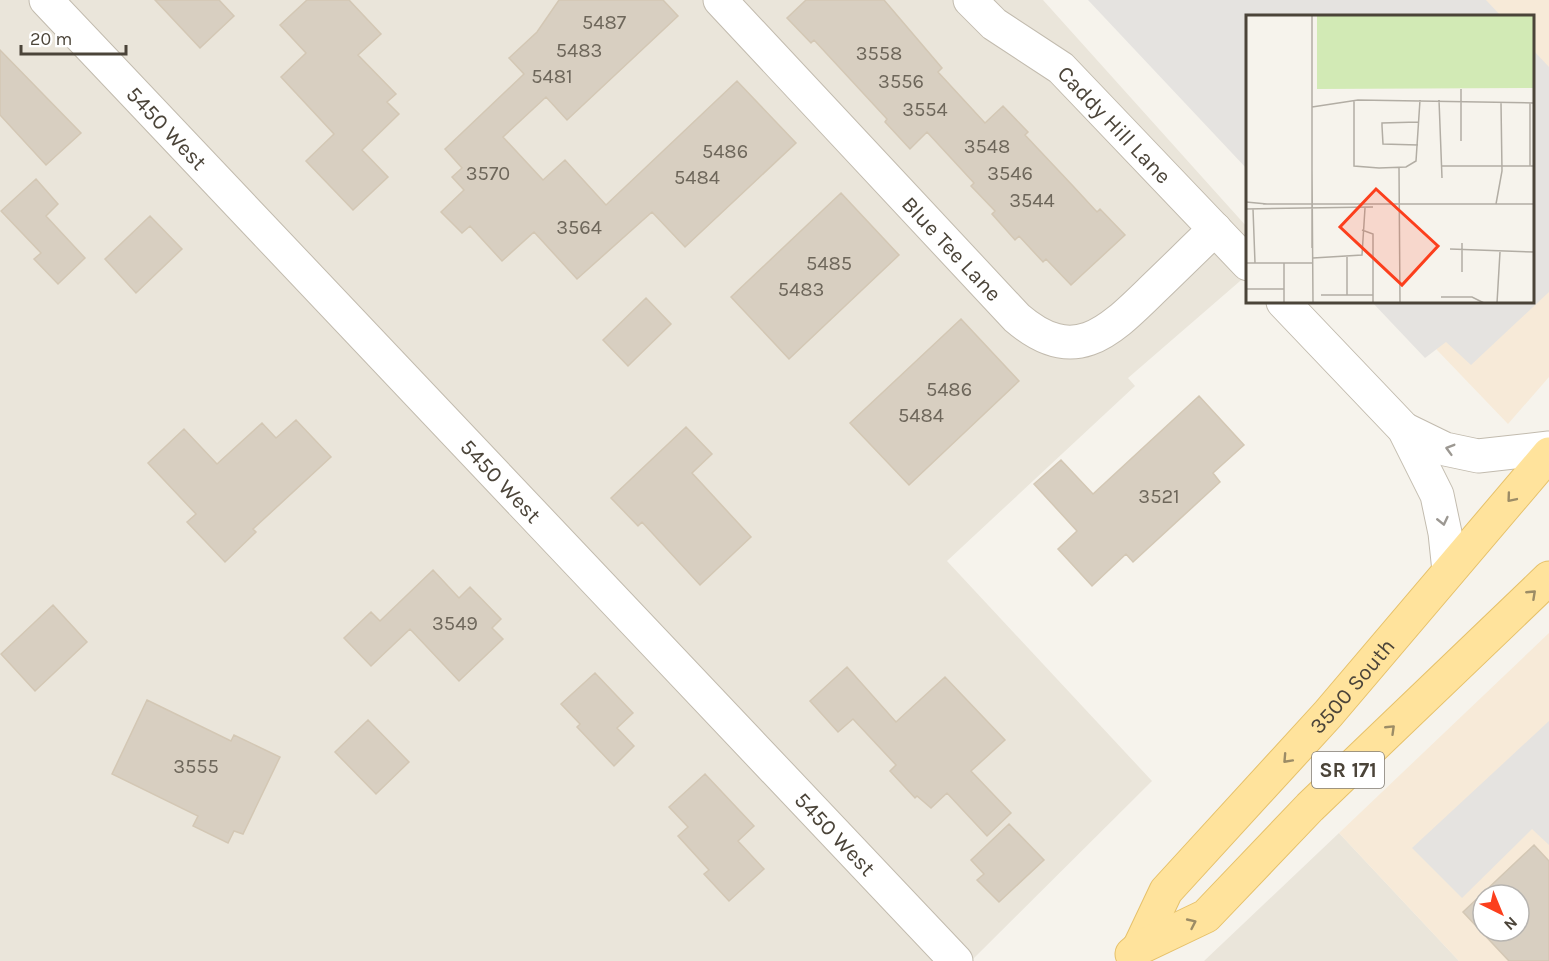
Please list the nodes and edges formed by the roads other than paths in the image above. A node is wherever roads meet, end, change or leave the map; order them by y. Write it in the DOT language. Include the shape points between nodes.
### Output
graph roads {
  1 [pos="46,0"];
  2 [pos="720,0"];
  3 [pos="970,0"];
  4 [pos="1215,230"];
  5 [pos="1246,262"];
  6 [pos="1284,303"];
  7 [pos="1404,429"];
  8 [pos="1549,448"];
  9 [pos="1549,454"];
  10 [pos="1449,571"];
  11 [pos="1549,578"];
  12 [pos="1131,954"];
  13 [pos="956,961"];
  1 -- 13 [label="street, 5450 West"];
  2 -- 4 [label="street, Blue Tee Lane" via="1017,318 1038,333 1075,342 1105,333"];
  3 -- 4 [label="street, Caddy Hill Lane" via="994,24 1061,68"];
  4 -- 5 [label="street, Caddy Hill Lane"];
  6 -- 7 [label="street"];
  8 -- 7 [label="street, one-way" via="1478,456 1445,449"];
  7 -- 10 [label="street, one-way" via="1437,495"];
  9 -- 10 [label="main road, 3500 South / SR 171, one-way"];
  10 -- 12 [label="main road, 3500 South / SR 171, one-way" via="1305,739 1166,891"];
  12 -- 11 [label="main road, 3500 South / SR 171, one-way" via="1206,916 1310,807"];
}
